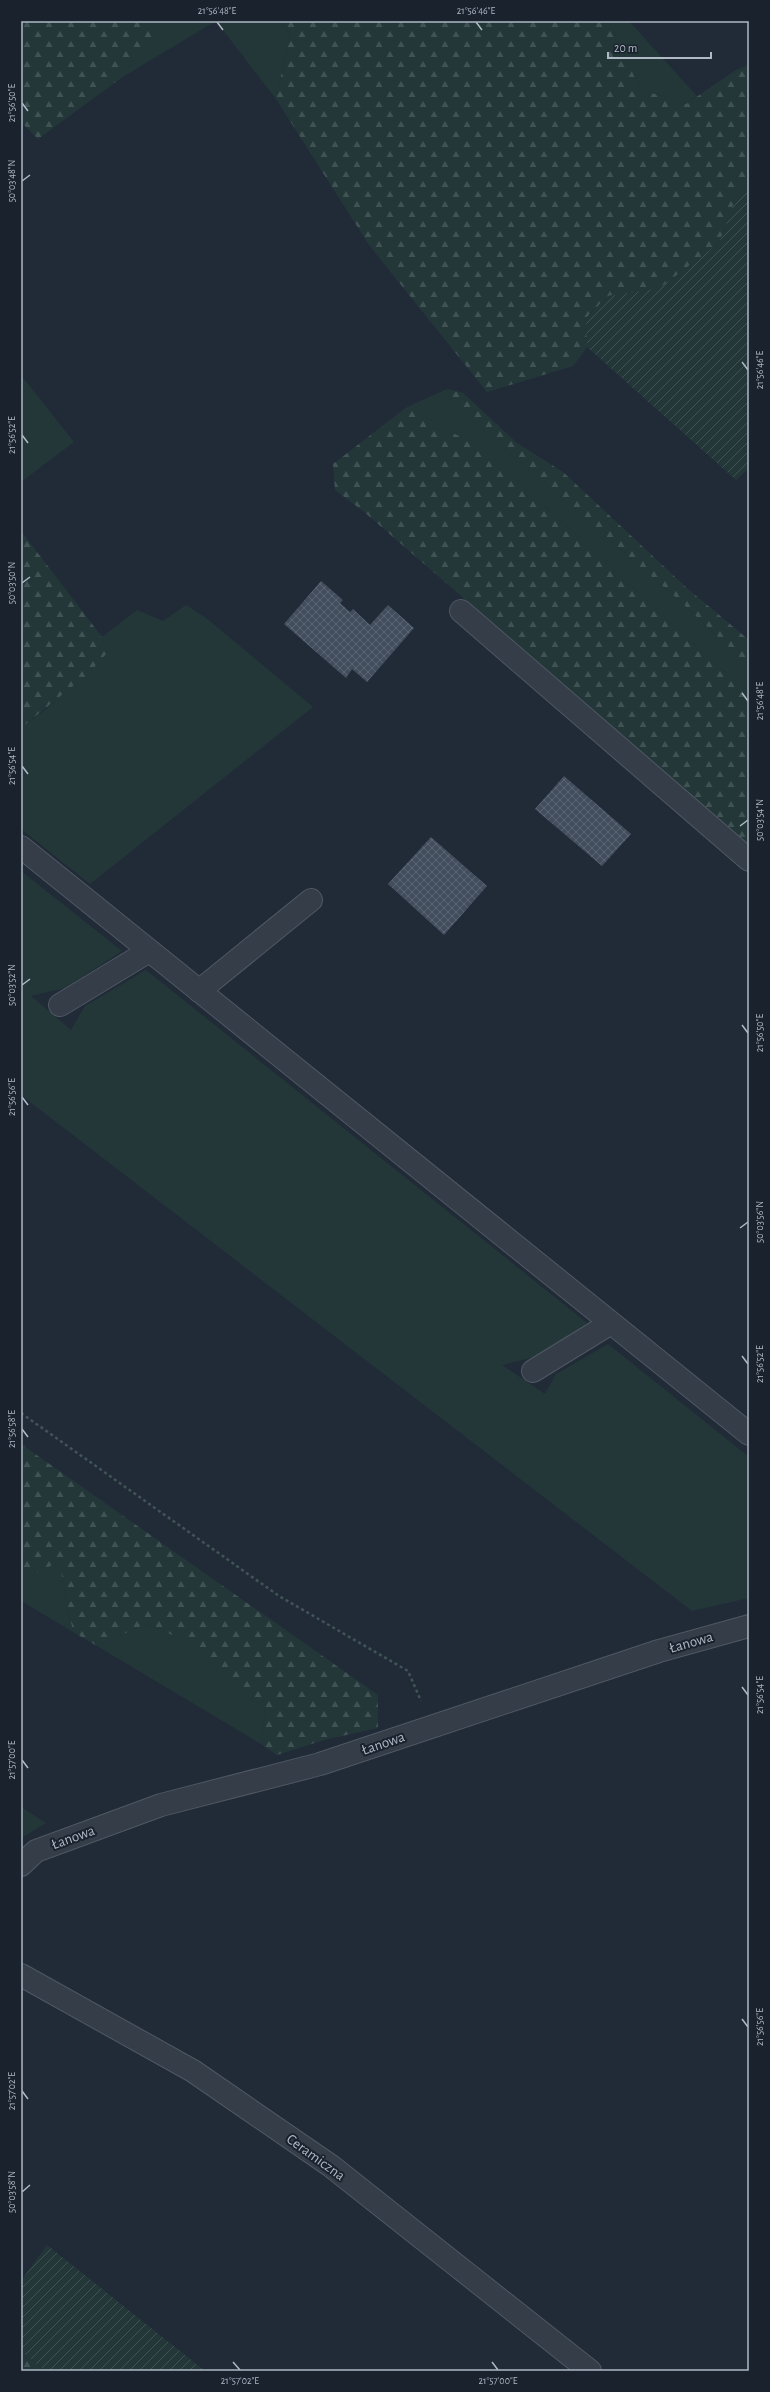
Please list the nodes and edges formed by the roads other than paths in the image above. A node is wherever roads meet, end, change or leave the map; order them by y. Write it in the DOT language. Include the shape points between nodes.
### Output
graph roads {
  1 [pos="461,611"];
  2 [pos="21,847"];
  3 [pos="749,860"];
  4 [pos="311,900"];
  5 [pos="149,951"];
  6 [pos="199,991"];
  7 [pos="60,1005"];
  8 [pos="611,1324"];
  9 [pos="533,1372"];
  10 [pos="749,1434"];
  11 [pos="749,1626"];
  12 [pos="21,1865"];
  13 [pos="21,1975"];
  14 [pos="590,2371"];
  1 -- 3 [label="street"];
  2 -- 5 [label="street"];
  4 -- 6 [label="street"];
  5 -- 6 [label="street"];
  5 -- 7 [label="street"];
  6 -- 8 [label="street"];
  8 -- 9 [label="street"];
  8 -- 10 [label="street"];
  11 -- 12 [label="street, Łanowa" via="659,1651 320,1764 161,1804 36,1851"];
  13 -- 14 [label="street, Ceramiczna" via="193,2071 318,2157"];
}
